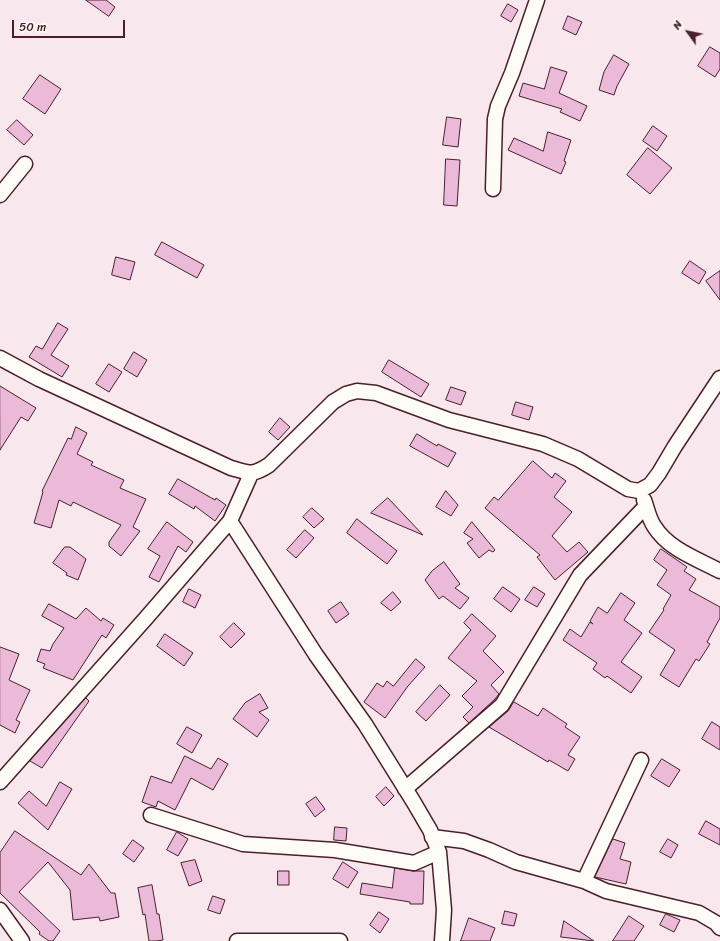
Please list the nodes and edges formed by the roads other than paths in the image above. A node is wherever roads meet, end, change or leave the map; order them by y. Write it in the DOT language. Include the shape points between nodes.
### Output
graph roads {
  1 [pos="538,0"];
  2 [pos="25,164"];
  3 [pos="493,189"];
  4 [pos="0,195"];
  5 [pos="0,358"];
  6 [pos="720,378"];
  7 [pos="251,474"];
  8 [pos="639,491"];
  9 [pos="646,506"];
  10 [pos="230,521"];
  11 [pos="720,571"];
  12 [pos="641,760"];
  13 [pos="0,782"];
  14 [pos="405,789"];
  15 [pos="151,815"];
  16 [pos="432,837"];
  17 [pos="439,852"];
  18 [pos="584,881"];
  19 [pos="0,910"];
  20 [pos="720,928"];
  21 [pos="22,941"];
  22 [pos="237,941"];
  23 [pos="340,941"];
  24 [pos="442,941"];
  1 -- 3 [label="street" via="498,106 495,119"];
  2 -- 4 [label="street"];
  5 -- 7 [label="street" via="39,379 232,468"];
  6 -- 8 [label="street" via="659,473 650,485"];
  7 -- 8 [label="street" via="270,465 333,402 357,391 376,393 449,420 543,444 578,459 628,489"];
  7 -- 10 [label="street"];
  8 -- 9 [label="street"];
  9 -- 11 [label="street" via="653,525 664,540"];
  9 -- 14 [label="street" via="580,575 502,705"];
  10 -- 13 [label="street"];
  10 -- 14 [label="street" via="307,642 365,724"];
  12 -- 18 [label="street"];
  14 -- 16 [label="street"];
  15 -- 17 [label="street" via="243,844 335,850 414,863"];
  16 -- 17 [label="street"];
  16 -- 18 [label="street" via="464,842 516,862"];
  17 -- 24 [label="street" via="444,910"];
  18 -- 20 [label="street" via="606,891 699,913"];
  19 -- 21 [label="street"];
  22 -- 23 [label="street"];
}
